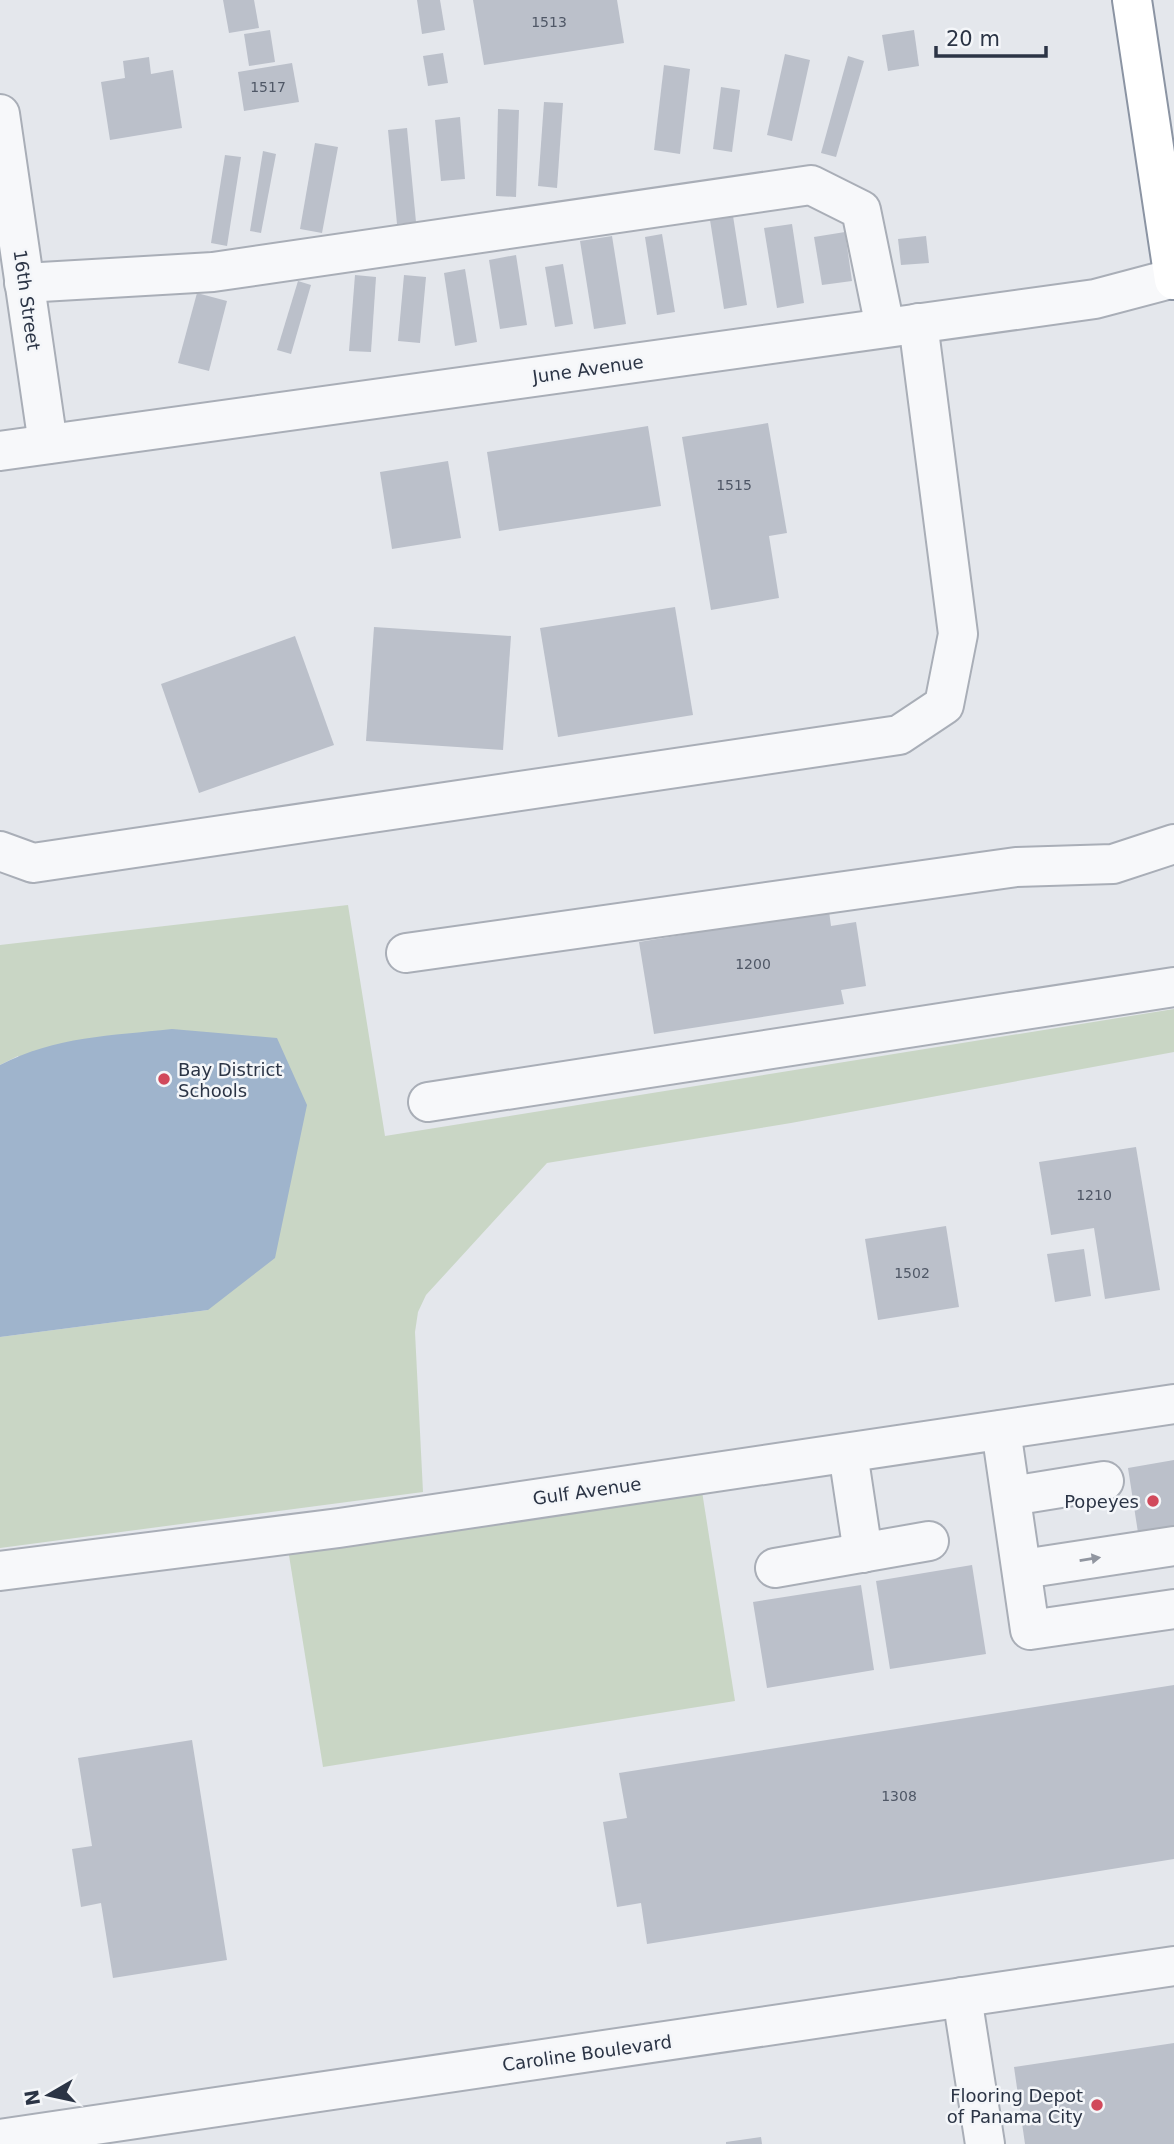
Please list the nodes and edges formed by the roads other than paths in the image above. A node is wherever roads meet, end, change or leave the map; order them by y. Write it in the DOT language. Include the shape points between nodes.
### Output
graph roads {
  1 [pos="1132,0"];
  2 [pos="0,114"];
  3 [pos="1174,278"];
  4 [pos="24,283"];
  5 [pos="902,325"];
  6 [pos="48,444"];
  7 [pos="0,451"];
  8 [pos="1174,844"];
  9 [pos="0,851"];
  10 [pos="406,953"];
  11 [pos="1174,987"];
  12 [pos="428,1102"];
  13 [pos="1174,1405"];
  14 [pos="1002,1430"];
  15 [pos="848,1453"];
  16 [pos="1104,1480"];
  17 [pos="1011,1496"];
  18 [pos="929,1541"];
  19 [pos="1174,1546"];
  20 [pos="863,1553"];
  21 [pos="775,1568"];
  22 [pos="1023,1569"];
  23 [pos="0,1571"];
  24 [pos="1174,1609"];
  25 [pos="1174,1966"];
  26 [pos="962,1997"];
  27 [pos="176,2129"];
  28 [pos="0,2139"];
  29 [pos="985,2144"];
  1 -- 3 [label="highway"];
  2 -- 4 [label="street, 16th Street"];
  3 -- 5 [label="street, June Avenue" via="1095,299"];
  4 -- 5 [label="street" via="213,272 810,185 861,210"];
  4 -- 6 [label="street, 16th Street"];
  5 -- 6 [label="street, June Avenue"];
  5 -- 9 [label="street" via="958,634 944,705 899,735 33,863"];
  6 -- 7 [label="street, June Avenue"];
  8 -- 10 [label="street" via="1113,864 1016,867"];
  11 -- 12 [label="street"];
  13 -- 14 [label="street, Gulf Avenue"];
  14 -- 15 [label="street, Gulf Avenue"];
  14 -- 17 [label="street"];
  15 -- 20 [label="street"];
  15 -- 23 [label="street, Gulf Avenue" via="339,1528"];
  16 -- 17 [label="street"];
  17 -- 22 [label="street"];
  18 -- 20 [label="street"];
  22 -- 19 [label="street, one-way"];
  20 -- 21 [label="street"];
  22 -- 24 [label="street" via="1030,1630"];
  25 -- 26 [label="street, Caroline Boulevard"];
  26 -- 27 [label="street, Caroline Boulevard"];
  26 -- 29 [label="street"];
  27 -- 28 [label="street, Caroline Boulevard"];
}
